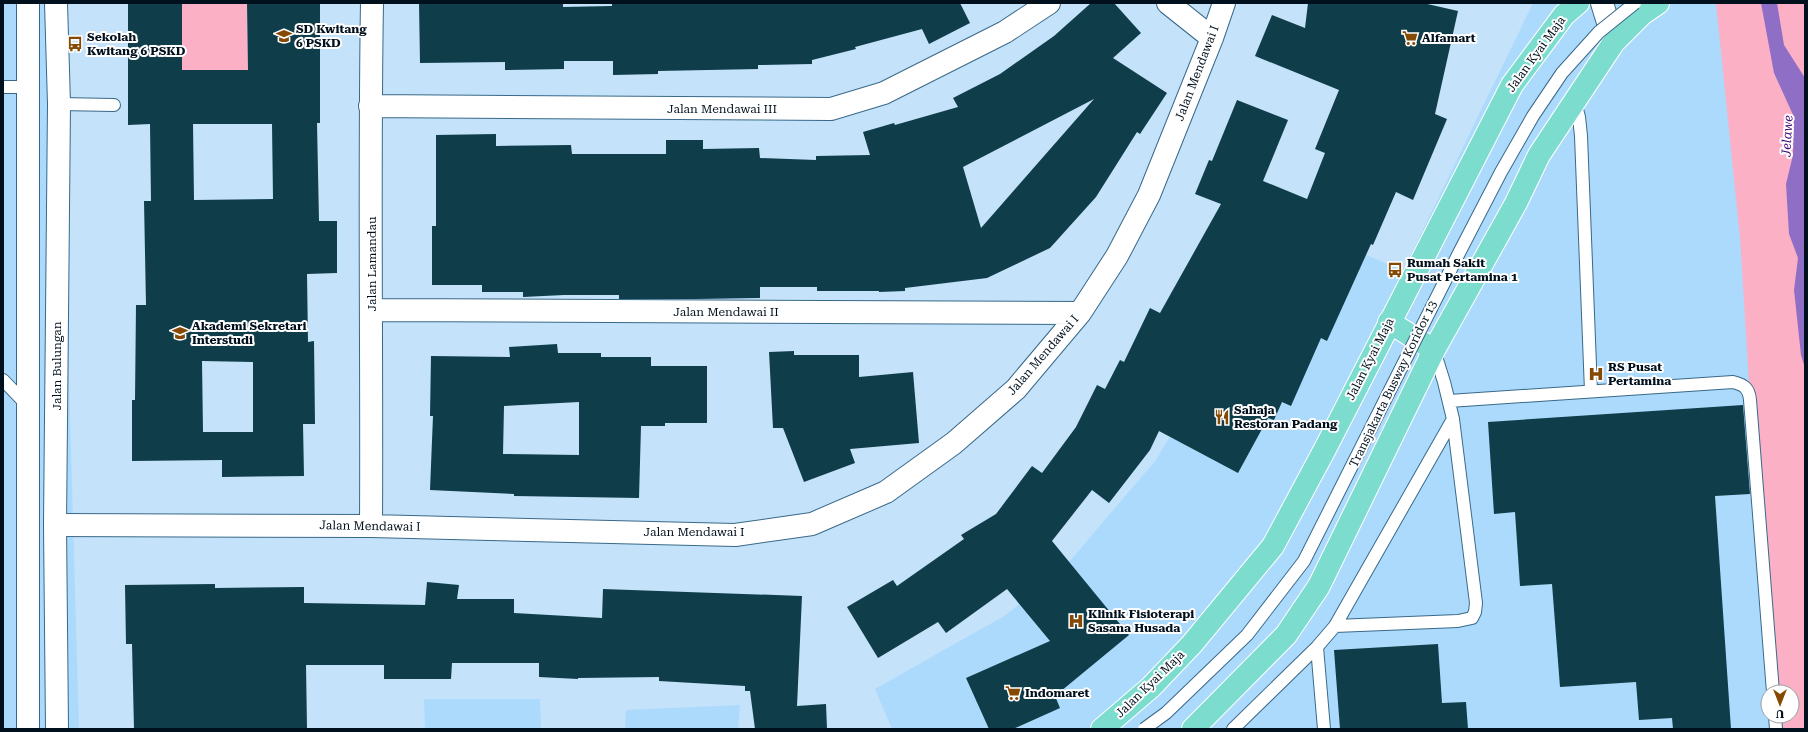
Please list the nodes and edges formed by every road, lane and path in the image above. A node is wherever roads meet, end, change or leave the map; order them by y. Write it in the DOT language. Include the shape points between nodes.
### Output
graph roads {
  1 [pos="28,3"];
  2 [pos="56,3"];
  3 [pos="372,3"];
  4 [pos="1049,3"];
  5 [pos="1168,3"];
  6 [pos="1224,3"];
  7 [pos="1578,3"];
  8 [pos="1602,3"];
  9 [pos="1635,3"];
  10 [pos="1658,3"];
  11 [pos="1212,38"];
  12 [pos="1614,42"];
  13 [pos="3,86"];
  14 [pos="28,87"];
  15 [pos="1575,102"];
  16 [pos="59,104"];
  17 [pos="114,105"];
  18 [pos="370,106"];
  19 [pos="372,310"];
  20 [pos="1080,313"];
  21 [pos="1389,322"];
  22 [pos="1434,350"];
  23 [pos="3,380"];
  24 [pos="1591,391"];
  25 [pos="1449,401"];
  26 [pos="28,406"];
  27 [pos="1453,419"];
  28 [pos="55,525"];
  29 [pos="371,526"];
  30 [pos="1335,626"];
  31 [pos="1317,647"];
  32 [pos="1772,684"];
  33 [pos="28,729"];
  34 [pos="57,729"];
  35 [pos="1102,729"];
  36 [pos="1144,729"];
  37 [pos="1194,729"];
  38 [pos="1233,729"];
  39 [pos="1324,729"];
  1 -- 14 [label="street"];
  2 -- 16 [label="street, Jalan Bulungan"];
  3 -- 18 [label="street, Jalan Lamandau"];
  4 -- 18 [label="street, Jalan Mendawai III" via="1005,32 884,93 831,109"];
  5 -- 11 [label="street"];
  6 -- 11 [label="street, Jalan Mendawai I"];
  7 -- 21 [label="main road, Jalan Kyai Maja" via="1564,15 1512,85"];
  8 -- 12 [label="street"];
  9 -- 36 [label="lane, Transjakarta Busway Koridor 13, bridge" via="1599,32 1562,73 1533,116 1458,255 1304,561 1247,636 1166,714"];
  10 -- 12 [label="main road" via="1642,14"];
  11 -- 20 [label="street, Jalan Mendawai I" via="1149,196 1117,256"];
  12 -- 15 [label="main road"];
  13 -- 14 [label="lane"];
  14 -- 26 [label="street"];
  15 -- 22 [label="main road" via="1539,155 1516,203"];
  15 -- 24 [label="lane" via="1579,117"];
  16 -- 17 [label="lane"];
  16 -- 28 [label="street, Jalan Bulungan"];
  18 -- 19 [label="street, Jalan Lamandau"];
  19 -- 20 [label="street, Jalan Mendawai II"];
  19 -- 29 [label="street, Jalan Lamandau"];
  20 -- 29 [label="street, Jalan Mendawai I" via="1016,389 954,443 886,492 812,524 735,535"];
  21 -- 22 [label="main road"];
  21 -- 35 [label="main road, Jalan Kyai Maja" via="1273,546 1192,644 1151,687"];
  22 -- 25 [label="lane"];
  22 -- 37 [label="main road" via="1319,586 1286,636"];
  23 -- 26 [label="lane"];
  24 -- 25 [label="lane"];
  24 -- 32 [label="lane" via="1733,382 1743,384 1749,392"];
  25 -- 27 [label="lane"];
  26 -- 33 [label="street"];
  27 -- 30 [label="lane"];
  27 -- 30 [label="lane" via="1476,603 1472,618 1458,621"];
  28 -- 29 [label="street, Jalan Mendawai I"];
  28 -- 34 [label="street, Jalan Bulungan"];
  30 -- 31 [label="lane"];
  31 -- 38 [label="lane"];
  31 -- 39 [label="lane"];
}
